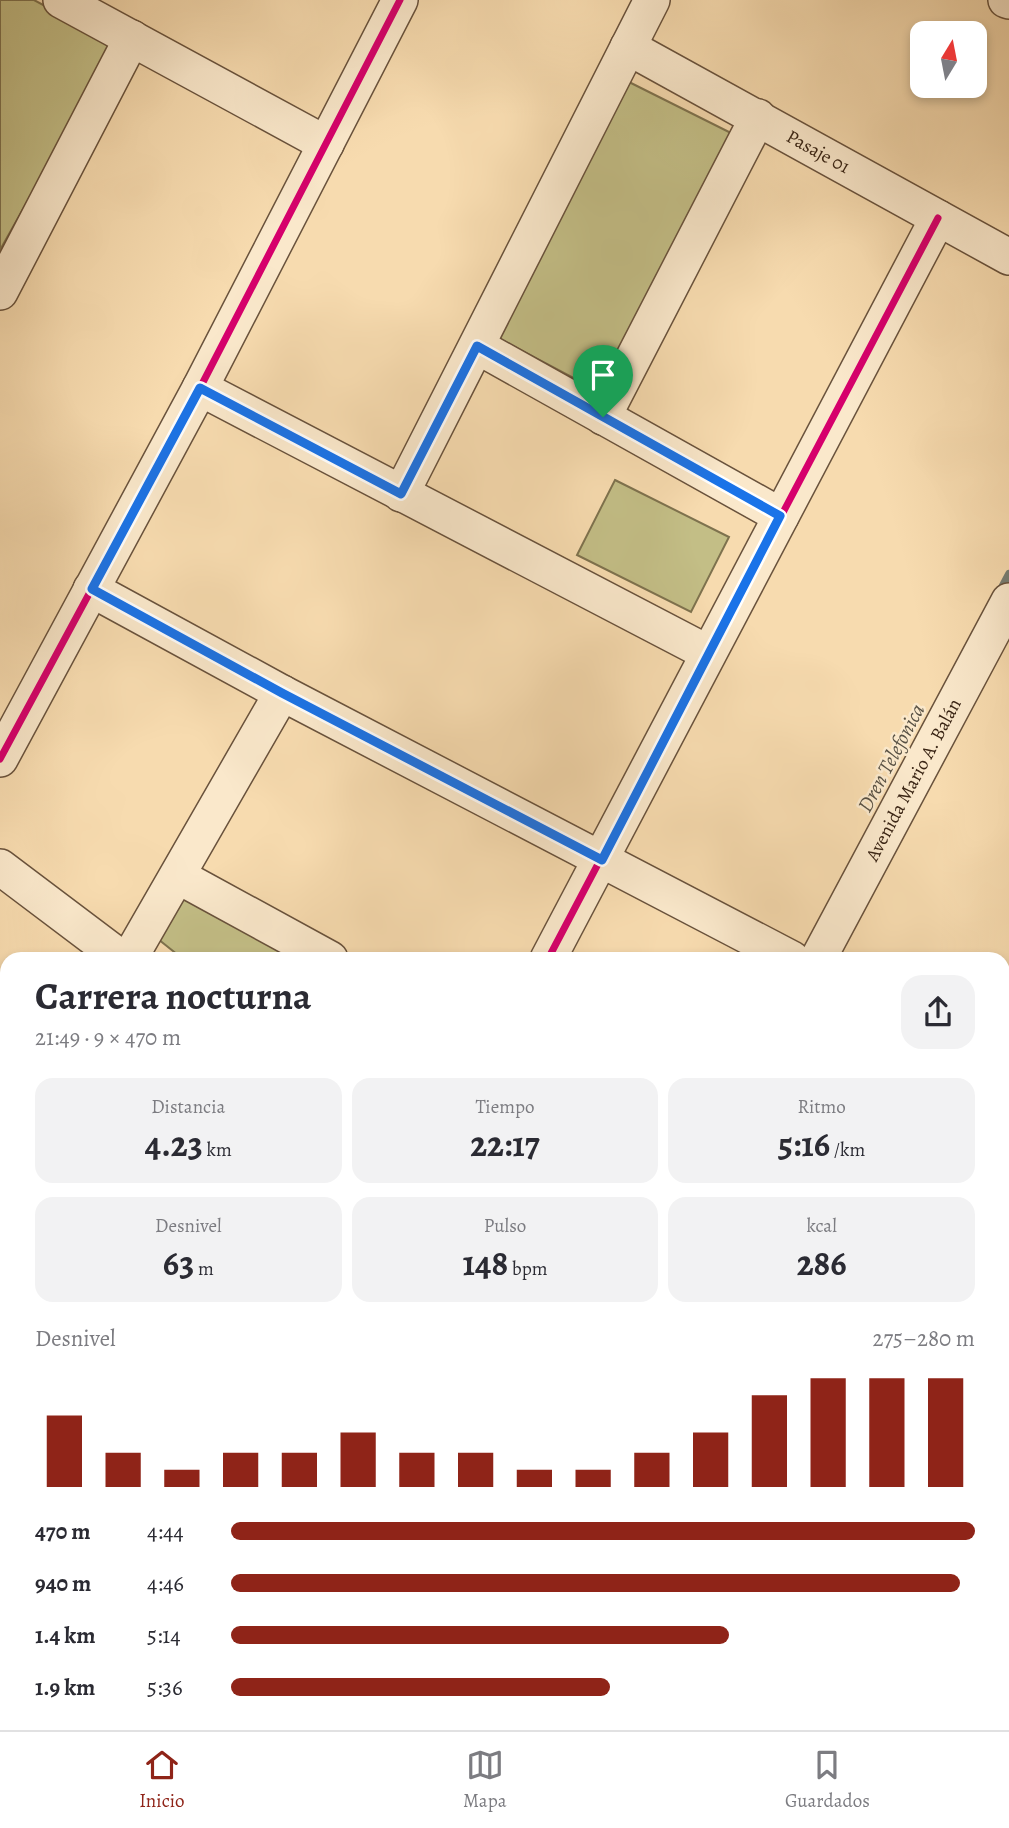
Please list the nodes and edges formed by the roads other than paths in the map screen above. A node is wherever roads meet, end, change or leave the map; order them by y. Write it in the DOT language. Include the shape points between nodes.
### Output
graph roads {
  1 [pos="61,0"];
  2 [pos="400,0"];
  3 [pos="652,0"];
  4 [pos="132,38"];
  5 [pos="628,47"];
  6 [pos="758,117"];
  7 [pos="326,144"];
  8 [pos="939,218"];
  9 [pos="1009,257"];
  10 [pos="0,292"];
  11 [pos="477,346"];
  12 [pos="200,388"];
  13 [pos="603,417"];
  14 [pos="401,494"];
  15 [pos="780,516"];
  16 [pos="92,589"];
  17 [pos="1009,601"];
  18 [pos="708,653"];
  19 [pos="282,693"];
  20 [pos="0,759"];
  21 [pos="602,860"];
  22 [pos="0,867"];
  23 [pos="178,876"];
  24 [pos="113,952"];
  25 [pos="134,952"];
  26 [pos="317,952"];
  27 [pos="552,952"];
  28 [pos="779,952"];
  29 [pos="822,952"];
  1 -- 4 [label="street"];
  2 -- 7 [label="street"];
  3 -- 5 [label="street"];
  4 -- 7 [label="street"];
  4 -- 10 [label="street"];
  5 -- 6 [label="street, Pasaje 01"];
  5 -- 11 [label="street"];
  6 -- 8 [label="street, Pasaje 01"];
  6 -- 13 [label="street"];
  7 -- 12 [label="street"];
  8 -- 9 [label="street, Pasaje 01"];
  8 -- 15 [label="street"];
  11 -- 13 [label="street"];
  11 -- 14 [label="street"];
  12 -- 14 [label="street"];
  12 -- 16 [label="street"];
  13 -- 15 [label="street"];
  14 -- 18 [label="street"];
  15 -- 18 [label="street"];
  16 -- 19 [label="street"];
  16 -- 20 [label="street"];
  17 -- 29 [label="street, Avenida Mario A. Balán"];
  18 -- 21 [label="street"];
  19 -- 21 [label="street"];
  19 -- 23 [label="street"];
  21 -- 27 [label="street"];
  21 -- 28 [label="street"];
  22 -- 24 [label="street"];
  23 -- 25 [label="street"];
  23 -- 26 [label="street"];
}
